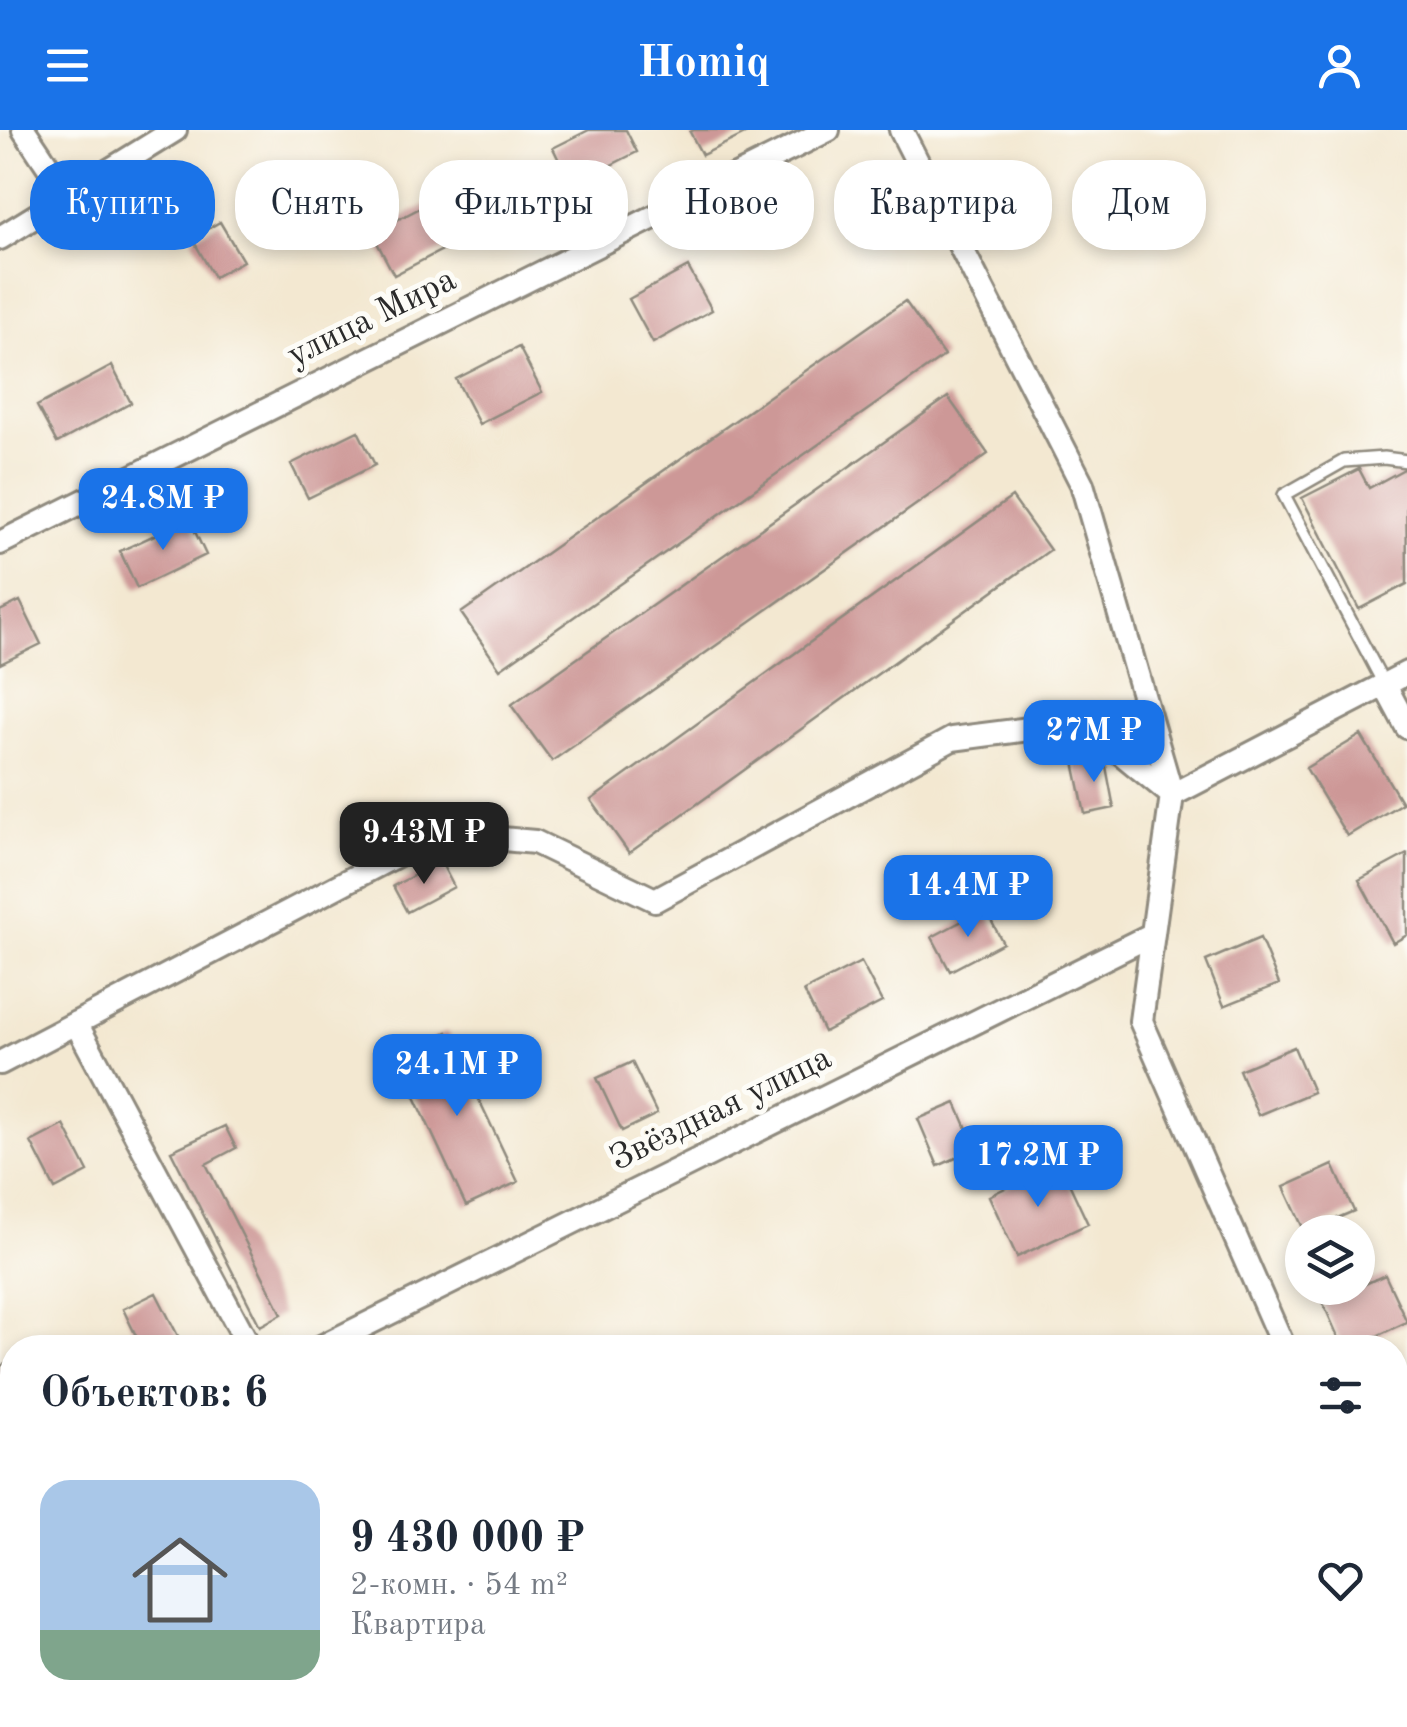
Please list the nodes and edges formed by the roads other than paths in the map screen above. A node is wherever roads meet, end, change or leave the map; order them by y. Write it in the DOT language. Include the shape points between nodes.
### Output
graph roads {
  1 [pos="24,130"];
  2 [pos="174,130"];
  3 [pos="828,130"];
  4 [pos="901,130"];
  5 [pos="44,160"];
  6 [pos="126,160"];
  7 [pos="30,219"];
  8 [pos="0,238"];
  9 [pos="1407,461"];
  10 [pos="0,543"];
  11 [pos="1407,673"];
  12 [pos="1384,684"];
  13 [pos="1407,728"];
  14 [pos="1172,794"];
  15 [pos="1153,934"];
  16 [pos="76,1023"];
  17 [pos="0,1063"];
  18 [pos="243,1335"];
  19 [pos="345,1335"];
  20 [pos="1278,1335"];
  1 -- 5 [label="street"];
  2 -- 6 [label="street"];
  3 -- 10 [label="street, улица Мира"];
  4 -- 14 [label="street" via="1082,484"];
  7 -- 8 [label="street"];
  9 -- 12 [label="lane" via="1344,461 1284,495"];
  11 -- 12 [label="street"];
  12 -- 13 [label="street"];
  12 -- 14 [label="street"];
  14 -- 15 [label="street"];
  14 -- 16 [label="street" via="1083,722 952,740 655,900 535,842 439,833"];
  15 -- 19 [label="street, Звёздная улица"];
  15 -- 20 [label="street" via="1142,1021"];
  16 -- 17 [label="street"];
  16 -- 18 [label="street"];
}
